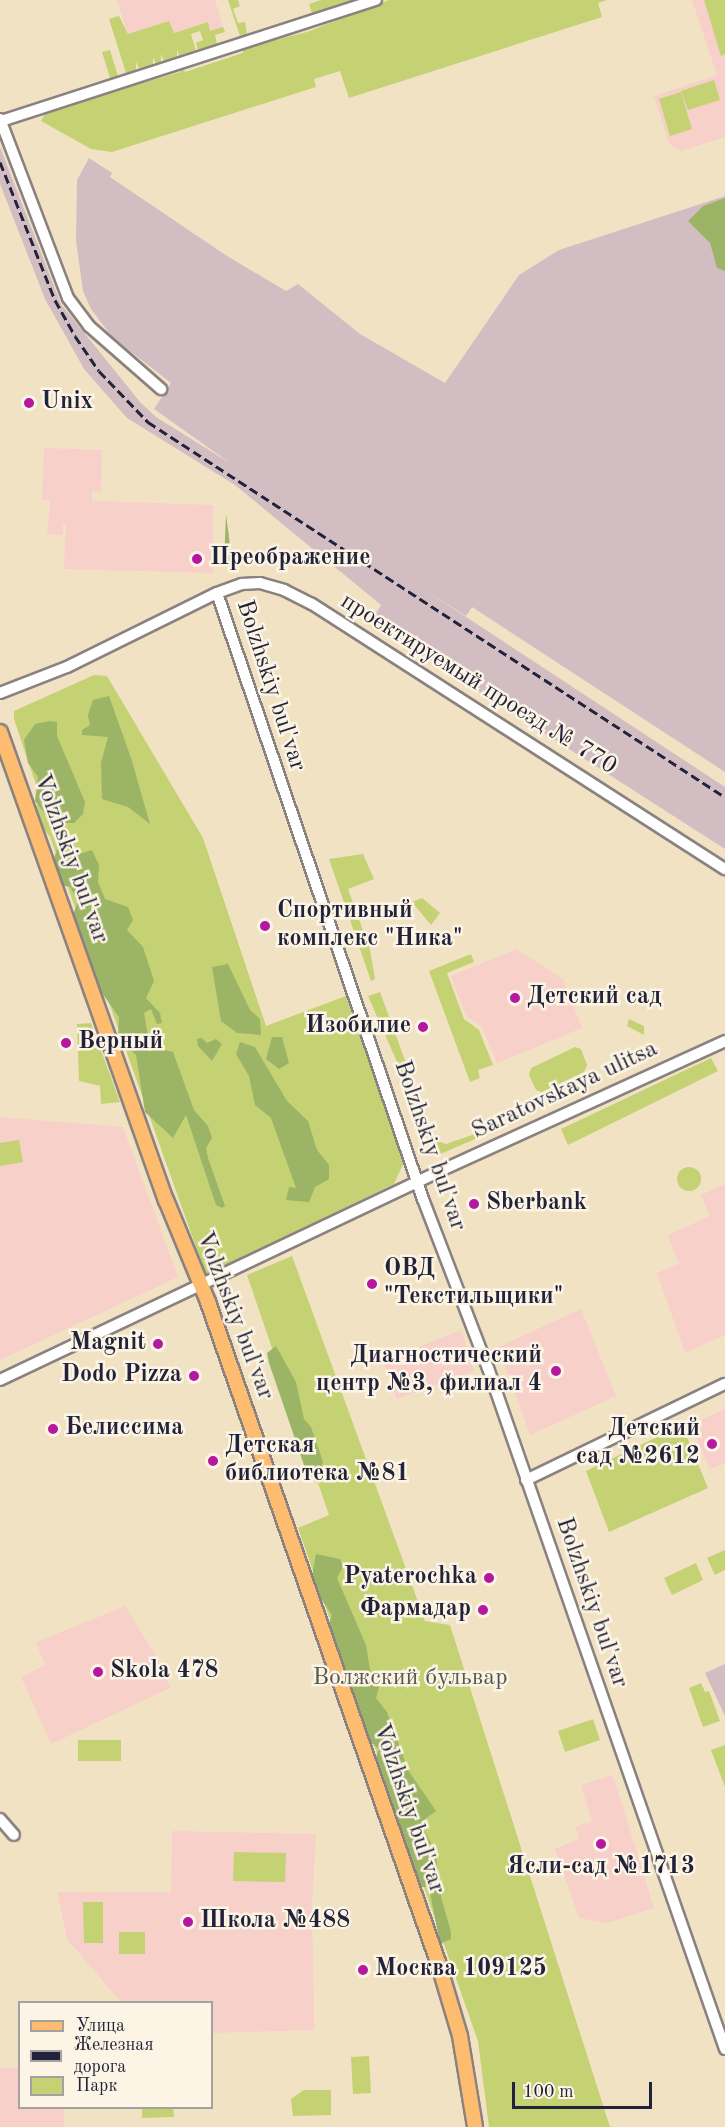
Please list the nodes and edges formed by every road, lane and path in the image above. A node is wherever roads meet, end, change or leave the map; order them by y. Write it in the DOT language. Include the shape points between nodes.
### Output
graph roads {
  1 [pos="376,0"];
  2 [pos="0,120"];
  3 [pos="161,389"];
  4 [pos="217,593"];
  5 [pos="0,693"];
  6 [pos="0,732"];
  7 [pos="725,869"];
  8 [pos="725,1041"];
  9 [pos="418,1183"];
  10 [pos="201,1286"];
  11 [pos="0,1380"];
  12 [pos="725,1384"];
  13 [pos="526,1480"];
  14 [pos="0,1819"];
  15 [pos="14,1835"];
  16 [pos="725,2049"];
  17 [pos="475,2127"];
  1 -- 2 [label="street"];
  2 -- 3 [label="street" via="68,298 89,326"];
  4 -- 5 [label="street, проектируемый проезд № 770" via="67,667"];
  4 -- 7 [label="street, проектируемый проезд № 770" via="260,583 294,595 531,742"];
  4 -- 9 [label="street, Bolzhskiy bul'var"];
  6 -- 10 [label="main road, Volzhskiy bul'var" via="166,1200"];
  8 -- 9 [label="street, Saratovskaya ulitsa"];
  9 -- 10 [label="street, Saratovskaya ulitsa"];
  9 -- 13 [label="street, Bolzhskiy bul'var"];
  10 -- 11 [label="street, Saratovskaya ulitsa"];
  10 -- 17 [label="main road, Volzhskiy bul'var" via="438,1962 460,2036"];
  12 -- 13 [label="street"];
  13 -- 16 [label="street, Bolzhskiy bul'var"];
  14 -- 15 [label="street"];
}
